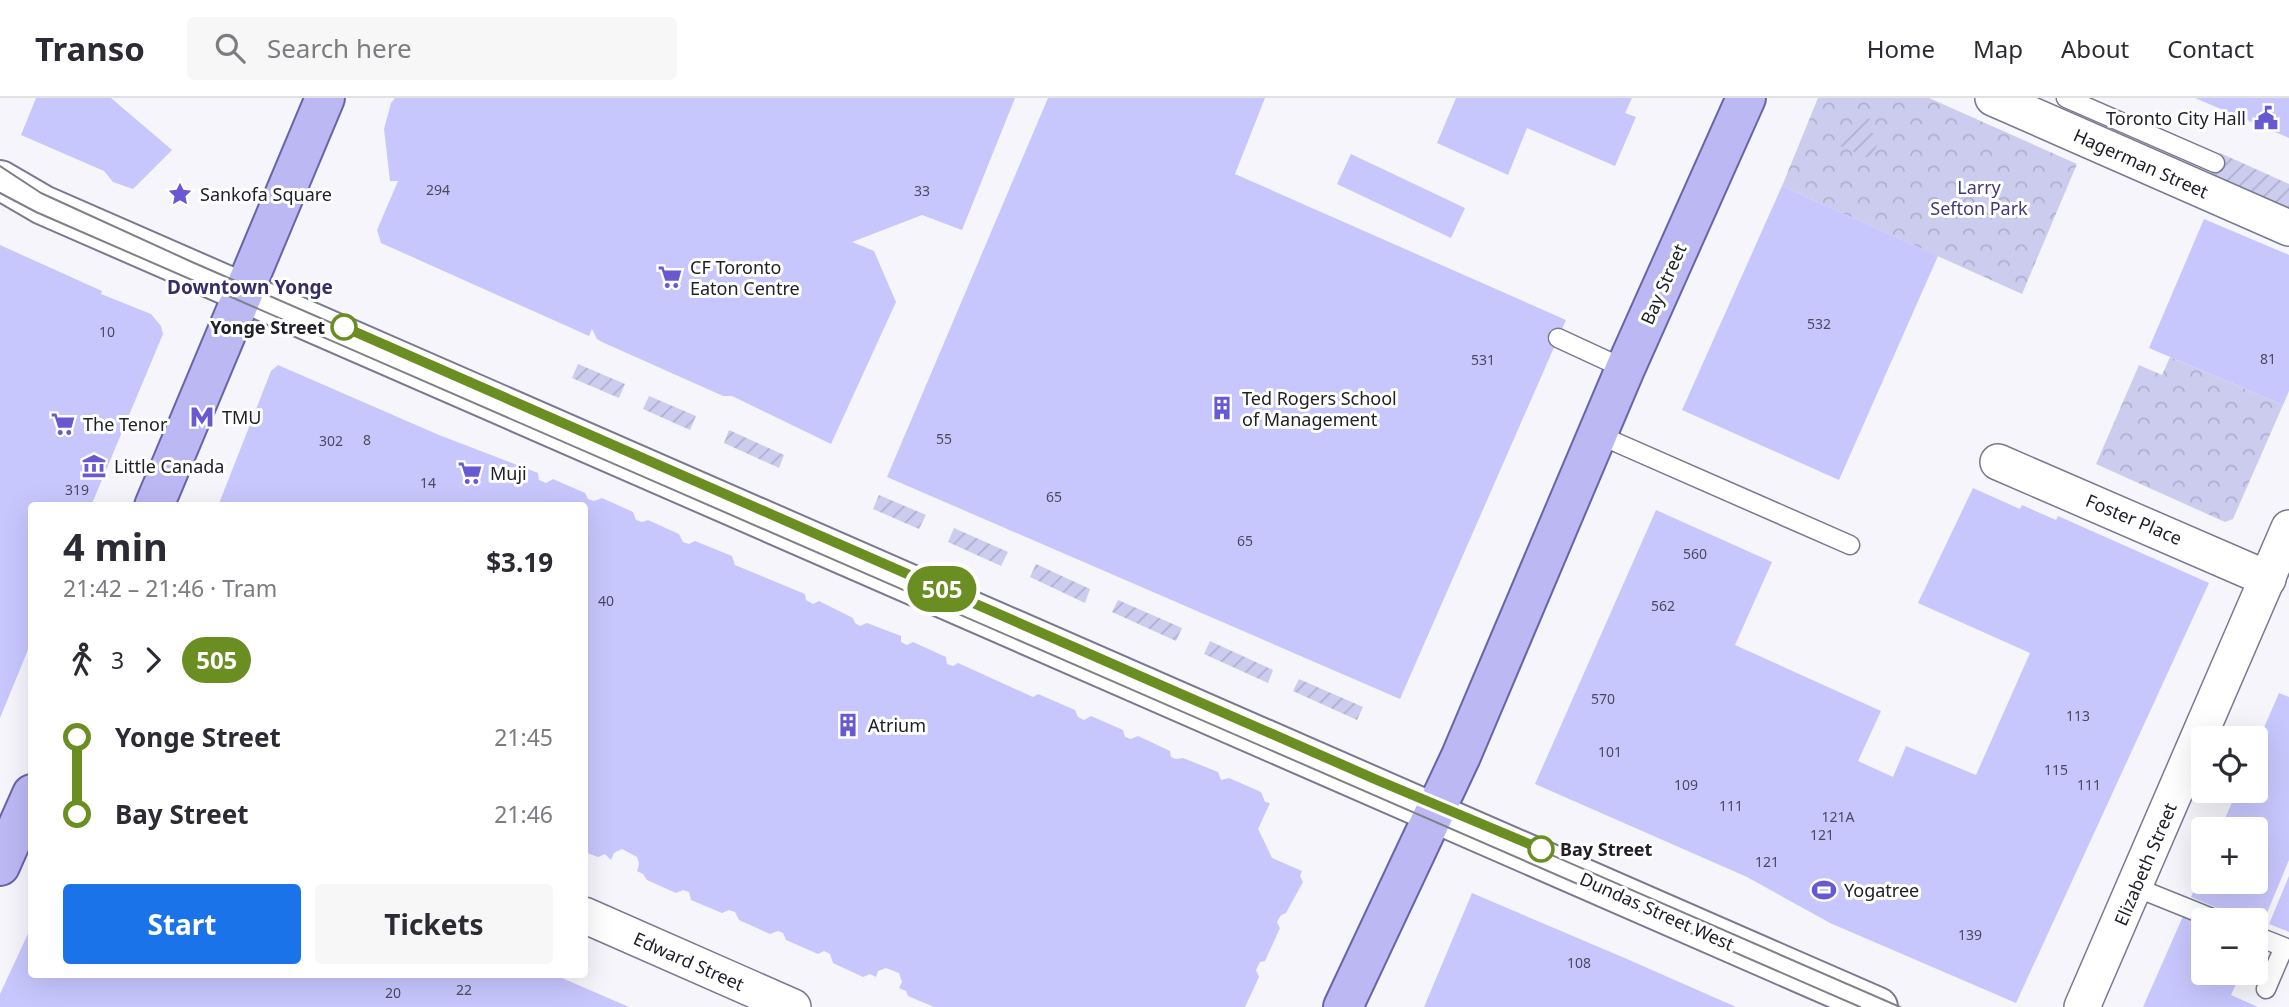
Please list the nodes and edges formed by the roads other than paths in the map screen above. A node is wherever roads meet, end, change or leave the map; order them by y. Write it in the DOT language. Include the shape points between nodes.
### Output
graph roads {
  1 [pos="325,98"];
  2 [pos="1746,98"];
  3 [pos="1993,98"];
  4 [pos="2066,98"];
  5 [pos="2216,163"];
  6 [pos="0,180"];
  7 [pos="2289,228"];
  8 [pos="244,292"];
  9 [pos="1558,338"];
  10 [pos="1625,369"];
  11 [pos="1597,434"];
  12 [pos="1998,462"];
  13 [pos="156,502"];
  14 [pos="2289,528"];
  15 [pos="1850,545"];
  16 [pos="2268,579"];
  17 [pos="28,803"];
  18 [pos="1433,813"];
  19 [pos="0,866"];
  20 [pos="2135,887"];
  21 [pos="2191,910"];
  22 [pos="588,917"];
  23 [pos="2268,941"];
  24 [pos="2268,984"];
  25 [pos="2268,985"];
  26 [pos="2266,989"];
  27 [pos="793,1007"];
  28 [pos="1343,1007"];
  29 [pos="1878,1007"];
  30 [pos="2082,1007"];
  1 -- 8 [label="main road"];
  2 -- 10 [label="main road, Bay Street"];
  3 -- 7 [label="street, Hagerman Street"];
  4 -- 5 [label="lane"];
  6 -- 8 [label="main road, Dundas Street West" via="43,205"];
  8 -- 13 [label="main road"];
  8 -- 18 [label="main road, Dundas Street West"];
  9 -- 10 [label="lane"];
  10 -- 11 [label="main road, Bay Street"];
  11 -- 15 [label="lane"];
  11 -- 18 [label="main road, Bay Street"];
  12 -- 16 [label="street, Foster Place"];
  14 -- 16 [label="street, Elizabeth Street"];
  16 -- 20 [label="street, Elizabeth Street"];
  17 -- 19 [label="main road"];
  18 -- 28 [label="main road, Bay Street"];
  18 -- 29 [label="main road, Dundas Street West"];
  20 -- 21 [label="lane"];
  20 -- 30 [label="street, Elizabeth Street"];
  22 -- 27 [label="street, Edward Street"];
  23 -- 24 [label="lane" via="2284,947"];
  25 -- 26 [label="lane"];
}
